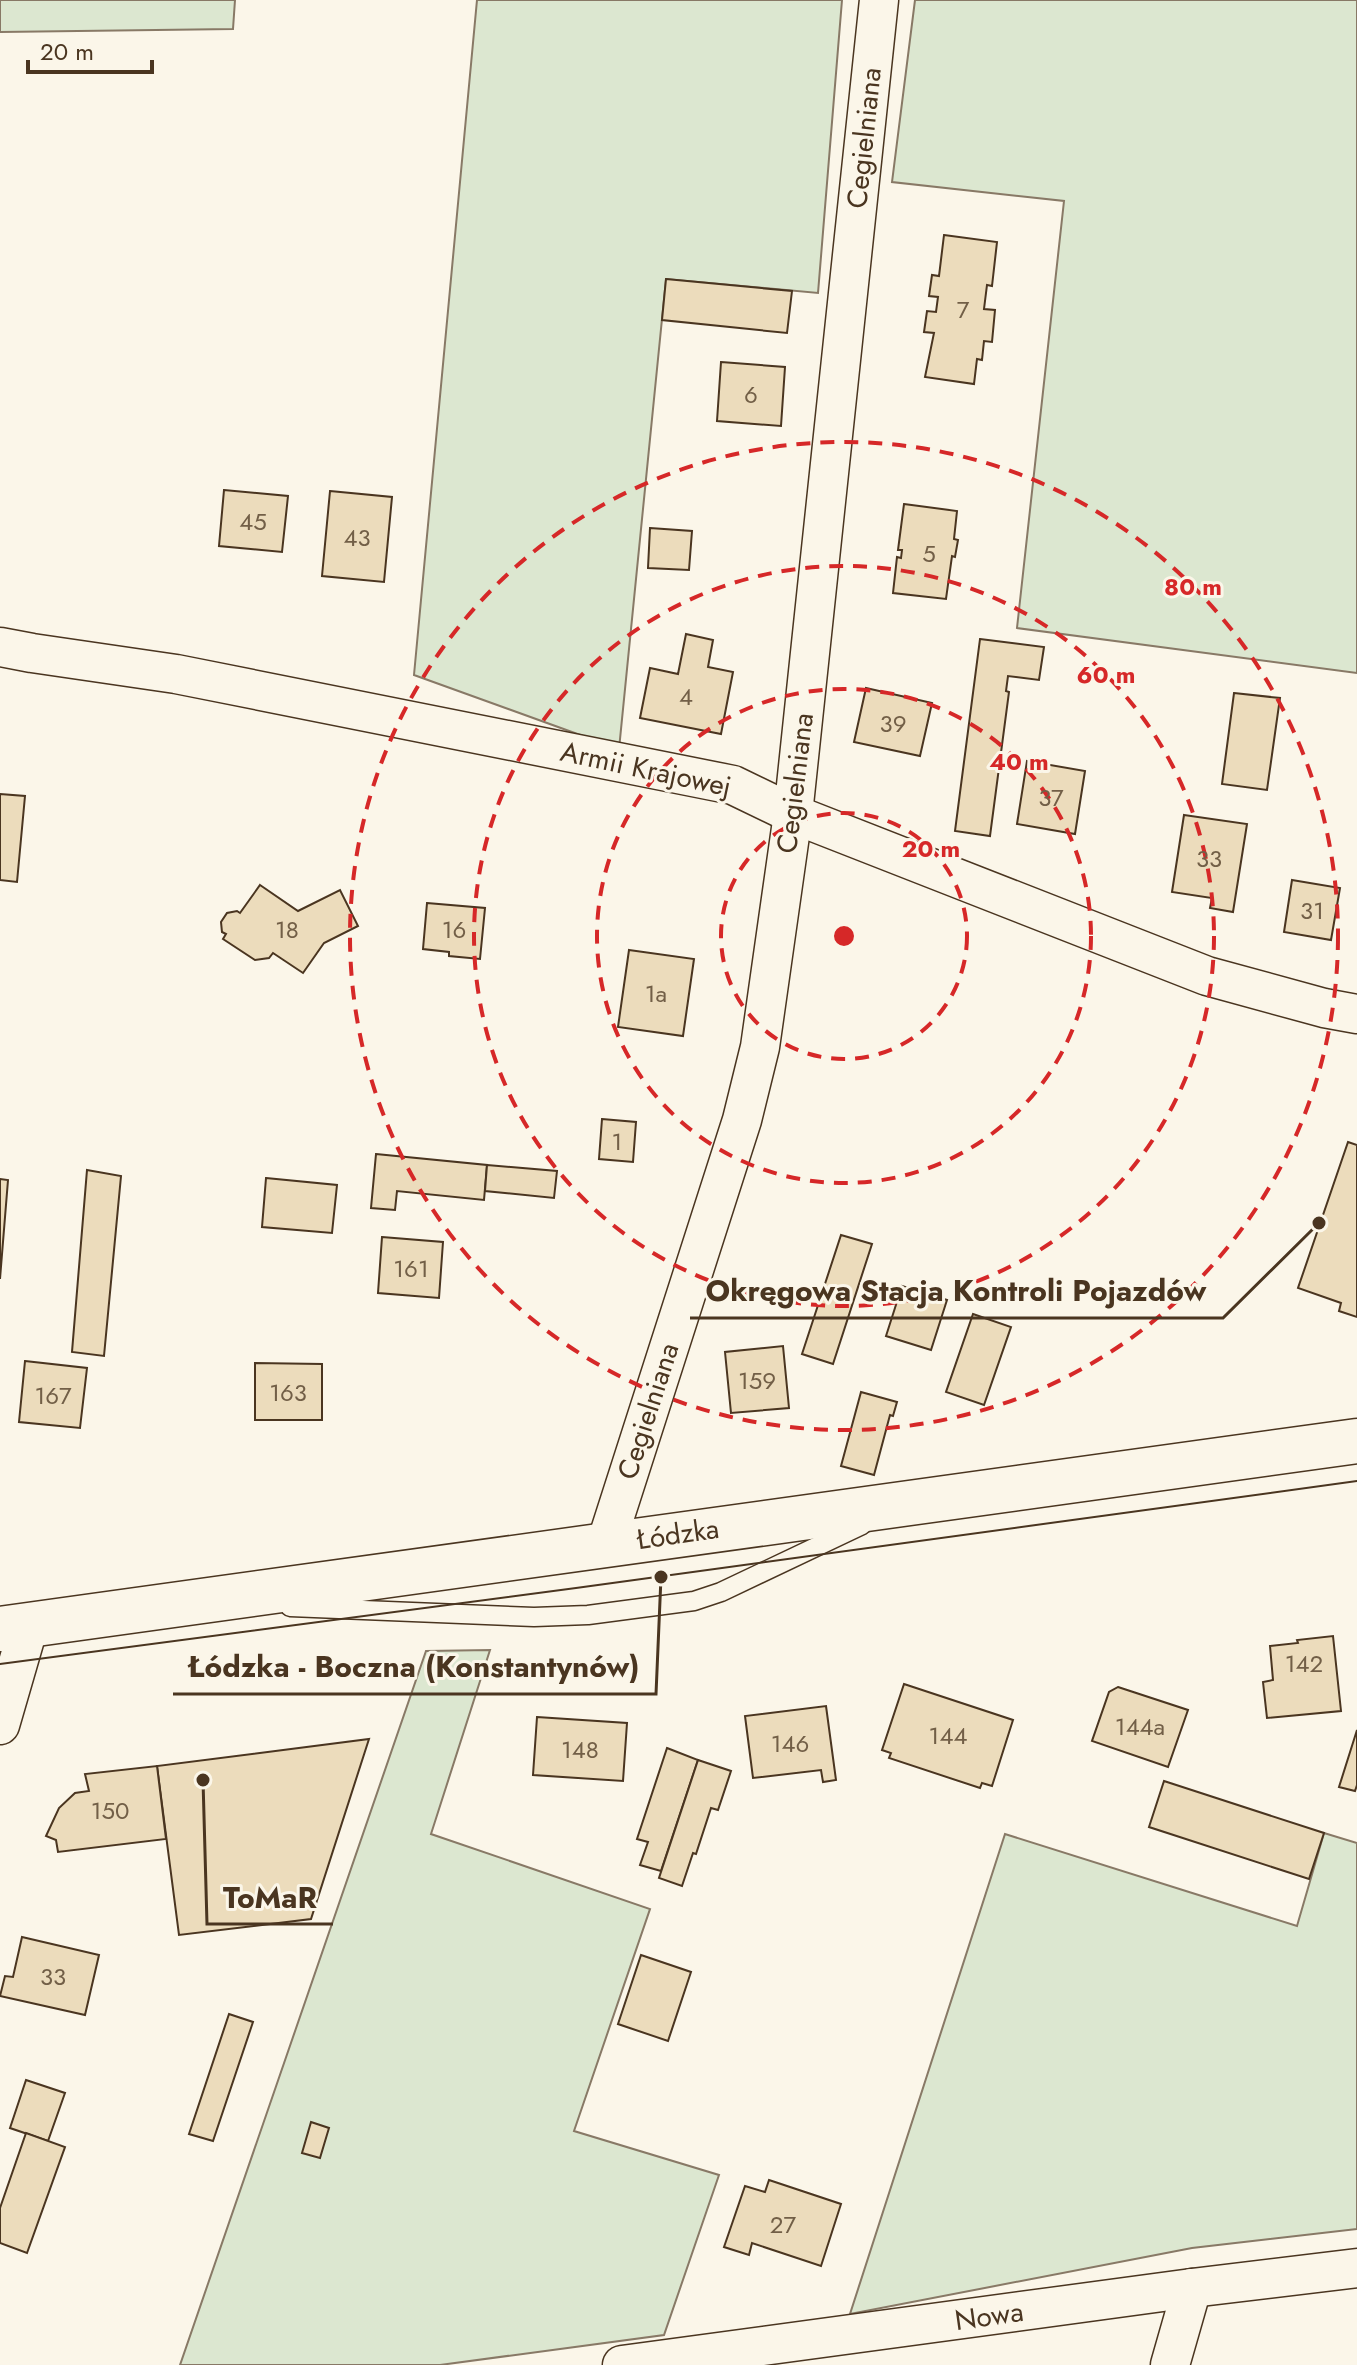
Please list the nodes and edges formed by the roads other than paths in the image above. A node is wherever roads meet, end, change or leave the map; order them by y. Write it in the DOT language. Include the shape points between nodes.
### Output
graph roads {
  1 [pos="879,0"];
  2 [pos="0,647"];
  3 [pos="793,814"];
  4 [pos="1357,1014"];
  5 [pos="1357,1441"];
  6 [pos="909,1502"];
  7 [pos="606,1544"];
  8 [pos="187,1602"];
  9 [pos="14,1627"];
  10 [pos="0,1725"];
  11 [pos="1357,2268"];
  12 [pos="1192,2288"];
  13 [pos="664,2362"];
  14 [pos="622,2365"];
  15 [pos="1170,2365"];
  1 -- 3 [label="street, Cegielniana"];
  2 -- 3 [label="street, Armii Krajowej" via="176,674 733,785"];
  3 -- 4 [label="street, Armii Krajowej" via="1207,976"];
  3 -- 7 [label="street, Cegielniana" via="753,1081"];
  5 -- 6 [label="main road, Łódzka"];
  6 -- 7 [label="main road, Łódzka"];
  6 -- 8 [label="lane" via="694,1601 534,1617"];
  7 -- 8 [label="main road, Łódzka"];
  8 -- 9 [label="main road, Łódzka"];
  9 -- 10 [label="street"];
  11 -- 12 [label="street, Nowa"];
  12 -- 13 [label="street, Nowa"];
  12 -- 15 [label="street"];
  13 -- 14 [label="street, Nowa"];
}
